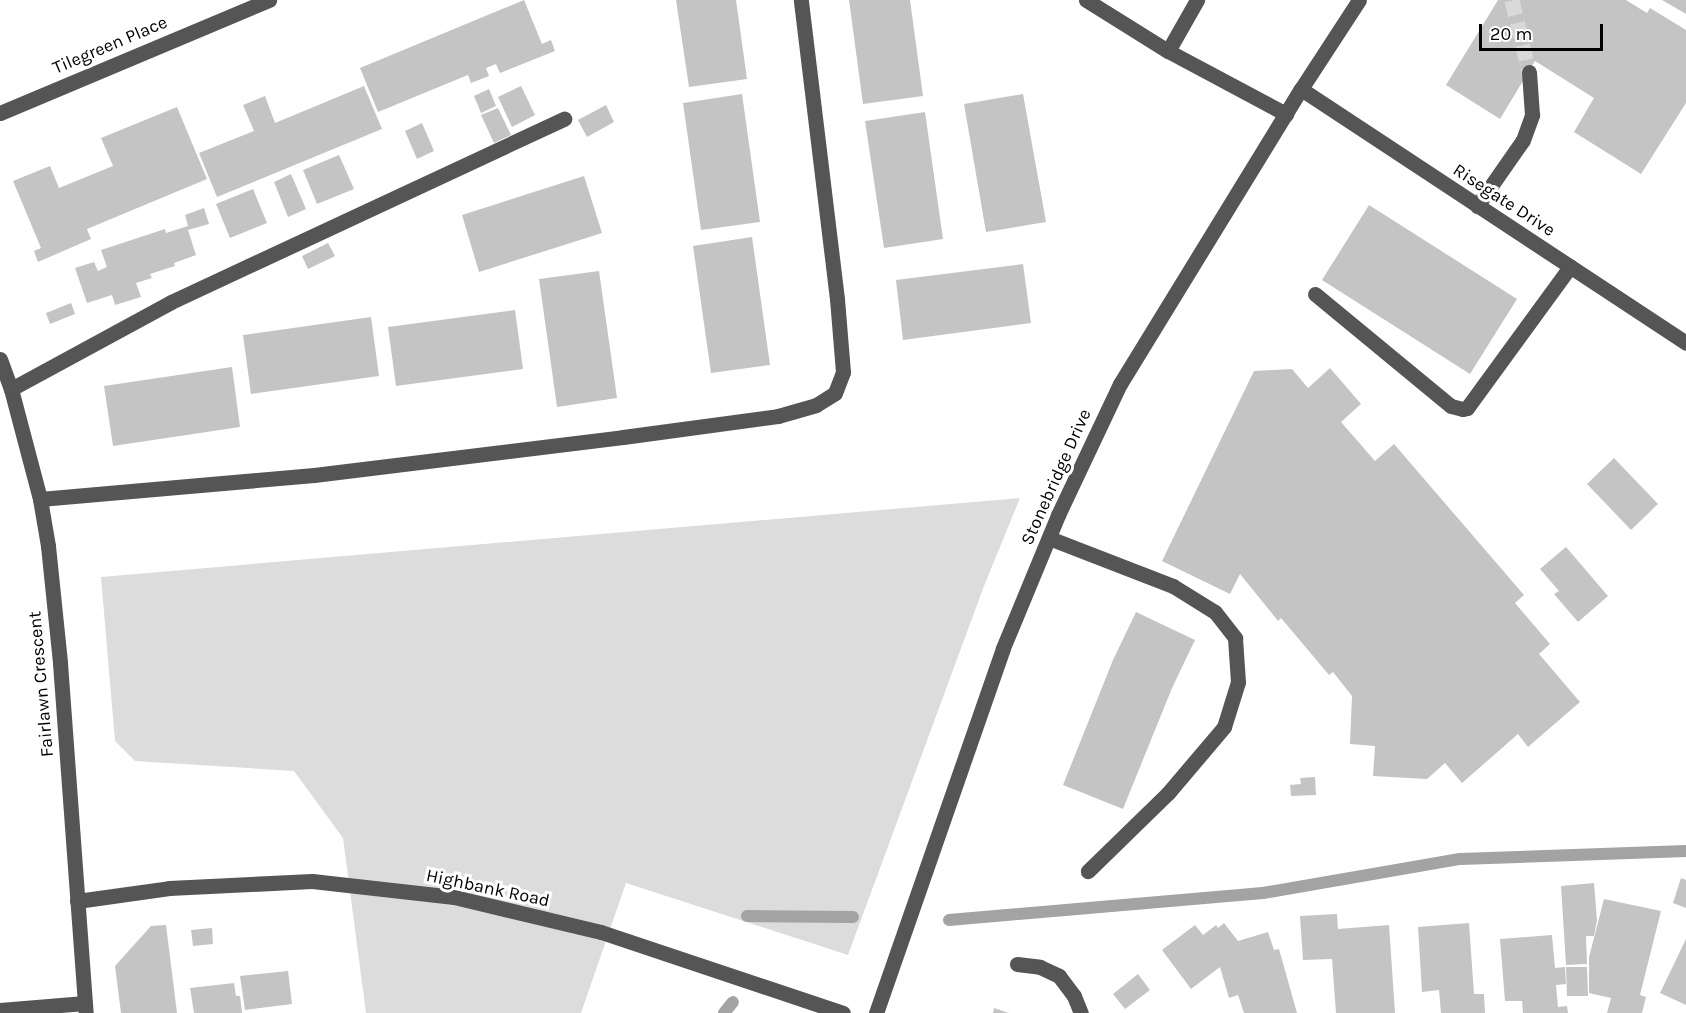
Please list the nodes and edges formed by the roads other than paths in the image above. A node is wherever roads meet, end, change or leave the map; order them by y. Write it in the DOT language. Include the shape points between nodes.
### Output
graph roads {
  1 [pos="269,0"];
  2 [pos="801,0"];
  3 [pos="1086,0"];
  4 [pos="1197,0"];
  5 [pos="1359,0"];
  6 [pos="1168,51"];
  7 [pos="1529,72"];
  8 [pos="1301,89"];
  9 [pos="0,113"];
  10 [pos="1286,114"];
  11 [pos="564,119"];
  12 [pos="1477,206"];
  13 [pos="1570,267"];
  14 [pos="1315,294"];
  15 [pos="1686,343"];
  16 [pos="0,359"];
  17 [pos="11,389"];
  18 [pos="40,499"];
  19 [pos="1049,538"];
  20 [pos="1088,871"];
  21 [pos="77,901"];
  22 [pos="1017,964"];
  23 [pos="85,1008"];
  24 [pos="0,1010"];
  25 [pos="843,1013"];
  26 [pos="876,1013"];
  27 [pos="1081,1013"];
  1 -- 9 [label="street, Tilegreen Place"];
  2 -- 18 [label="street" via="838,309 843,372 835,393 816,405 778,416 623,437 314,475"];
  3 -- 6 [label="street"];
  4 -- 6 [label="street"];
  5 -- 8 [label="street, Stonebridge Drive"];
  6 -- 10 [label="street"];
  7 -- 12 [label="street" via="1532,116 1523,140"];
  8 -- 10 [label="street, Stonebridge Drive"];
  8 -- 12 [label="street, Risegate Drive"];
  10 -- 19 [label="street, Stonebridge Drive" via="1120,384"];
  11 -- 17 [label="street" via="171,302"];
  12 -- 13 [label="street, Risegate Drive"];
  13 -- 14 [label="street" via="1463,409 1451,405"];
  13 -- 15 [label="street, Risegate Drive"];
  16 -- 17 [label="street, Fairlawn Crescent"];
  17 -- 18 [label="street, Fairlawn Crescent"];
  18 -- 21 [label="street, Fairlawn Crescent" via="60,663"];
  19 -- 20 [label="street" via="1173,586 1215,612 1235,638 1238,682 1224,727 1168,793"];
  19 -- 26 [label="street, Stonebridge Drive" via="1003,648"];
  21 -- 23 [label="street, Fairlawn Crescent"];
  21 -- 25 [label="street, Highbank Road" via="169,888 312,881 454,897 601,932"];
  22 -- 27 [label="street" via="1040,967 1059,976"];
  23 -- 24 [label="street"];
}
